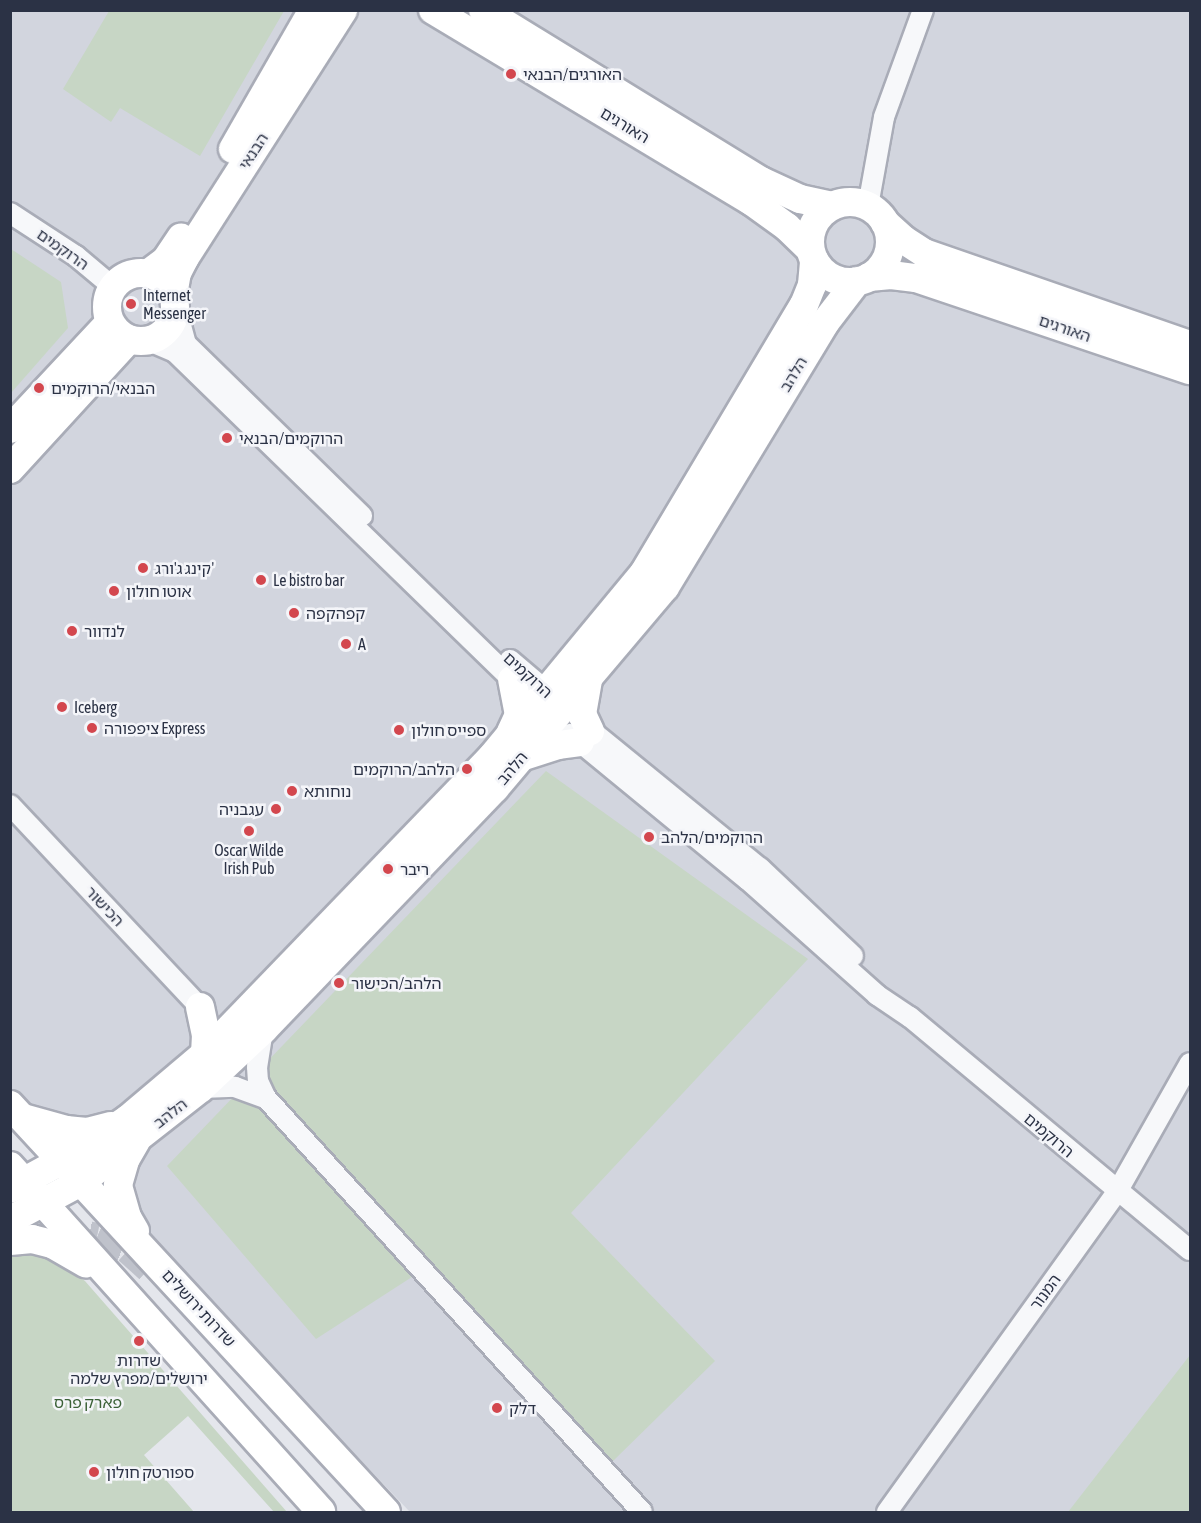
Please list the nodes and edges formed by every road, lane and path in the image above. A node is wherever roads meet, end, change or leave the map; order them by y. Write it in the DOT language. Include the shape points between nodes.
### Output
graph roads {
  1 [pos="313,10"];
  2 [pos="343,10"];
  3 [pos="433,10"];
  4 [pos="483,10"];
  5 [pos="923,10"];
  6 [pos="832,206"];
  7 [pos="10,213"];
  8 [pos="877,214"];
  9 [pos="812,255"];
  10 [pos="149,273"];
  11 [pos="863,279"];
  12 [pos="113,287"];
  13 [pos="175,301"];
  14 [pos="127,334"];
  15 [pos="1191,345"];
  16 [pos="1191,370"];
  17 [pos="10,429"];
  18 [pos="10,470"];
  19 [pos="577,674"];
  20 [pos="517,675"];
  21 [pos="550,705"];
  22 [pos="585,737"];
  23 [pos="515,748"];
  24 [pos="10,805"];
  25 [pos="200,1007"];
  26 [pos="254,1022"];
  27 [pos="205,1054"];
  28 [pos="1191,1063"];
  29 [pos="201,1088"];
  30 [pos="266,1098"];
  31 [pos="17,1112"];
  32 [pos="132,1129"];
  33 [pos="62,1160"];
  34 [pos="81,1182"];
  35 [pos="22,1185"];
  36 [pos="1117,1192"];
  37 [pos="10,1220"];
  38 [pos="10,1241"];
  39 [pos="1191,1250"];
  40 [pos="160,1273"];
  41 [pos="127,1294"];
  42 [pos="378,1504"];
  43 [pos="321,1512"];
  44 [pos="642,1512"];
  45 [pos="887,1512"];
  1 -- 10 [label="street, הבנאי" via="173,251"];
  2 -- 13 [label="street, הבנאי" via="184,259 177,273"];
  3 -- 9 [label="street, האורגים" via="751,201 787,227"];
  4 -- 6 [label="street, האורגים" via="761,181 800,199"];
  5 -- 8 [label="street" via="884,117"];
  6 -- 8 [label="street" via="856,202"];
  6 -- 9 [label="street" via="816,219"];
  7 -- 12 [label="street, הרוקמים" via="76,256"];
  8 -- 11 [label="street" via="890,243 889,253 884,263"];
  8 -- 15 [label="street, האורגים" via="924,253"];
  9 -- 11 [label="street" via="828,276 847,282"];
  9 -- 19 [label="street, הלהב" via="812,285 804,305 644,573"];
  10 -- 12 [label="street" via="129,274"];
  10 -- 13 [label="street" via="159,278"];
  11 -- 16 [label="street, האורגים" via="891,275 916,278"];
  11 -- 19 [label="street, הלהב" via="824,324 665,587"];
  12 -- 14 [label="street" via="106,304"];
  13 -- 14 [label="street" via="174,318 162,335"];
  13 -- 20 [label="street, הרוקמים" via="186,344"];
  14 -- 17 [label="street"];
  14 -- 18 [label="street"];
  14 -- 20 [label="street, הרוקמים" via="175,352"];
  19 -- 20 [label="street"];
  19 -- 21 [label="street, הלהב"];
  19 -- 22 [label="street"];
  20 -- 21 [label="street, הרוקמים"];
  20 -- 23 [label="street" via="519,714"];
  21 -- 22 [label="street, הרוקמים"];
  21 -- 23 [label="street, הלהב"];
  22 -- 23 [label="street" via="559,745"];
  22 -- 36 [label="street, הרוקמים" via="760,868 884,986 910,1017"];
  23 -- 26 [label="street, הלהב" via="330,928"];
  24 -- 25 [label="street, הכישור"];
  25 -- 26 [label="street"];
  25 -- 27 [label="street" via="206,1035"];
  26 -- 27 [label="street, הלהב"];
  26 -- 29 [label="street, הלהב"];
  26 -- 30 [label="street" via="258,1082"];
  27 -- 32 [label="street, הלהב"];
  28 -- 36 [label="street, המנור"];
  29 -- 30 [label="street" via="235,1087"];
  29 -- 32 [label="street, הלהב"];
  30 -- 44 [label="street"];
  31 -- 32 [label="street" via="66,1130"];
  31 -- 33 [label="street, שדרות ירושלים"];
  32 -- 33 [label="street, הלהב"];
  32 -- 34 [label="street, הלהב"];
  32 -- 40 [label="street" via="119,1176 120,1193 127,1217"];
  33 -- 34 [label="street, שדרות ירושלים"];
  33 -- 35 [label="street, הלהב"];
  34 -- 35 [label="street, הלהב"];
  34 -- 40 [label="street, שדרות ירושלים"];
  35 -- 37 [label="street"];
  35 -- 41 [label="street"];
  36 -- 39 [label="street, הרוקמים"];
  36 -- 45 [label="street, המנור"];
  38 -- 41 [label="street" via="32,1239 52,1244 74,1255"];
  40 -- 42 [label="street, שדרות ירושלים"];
  41 -- 43 [label="street"];
}
